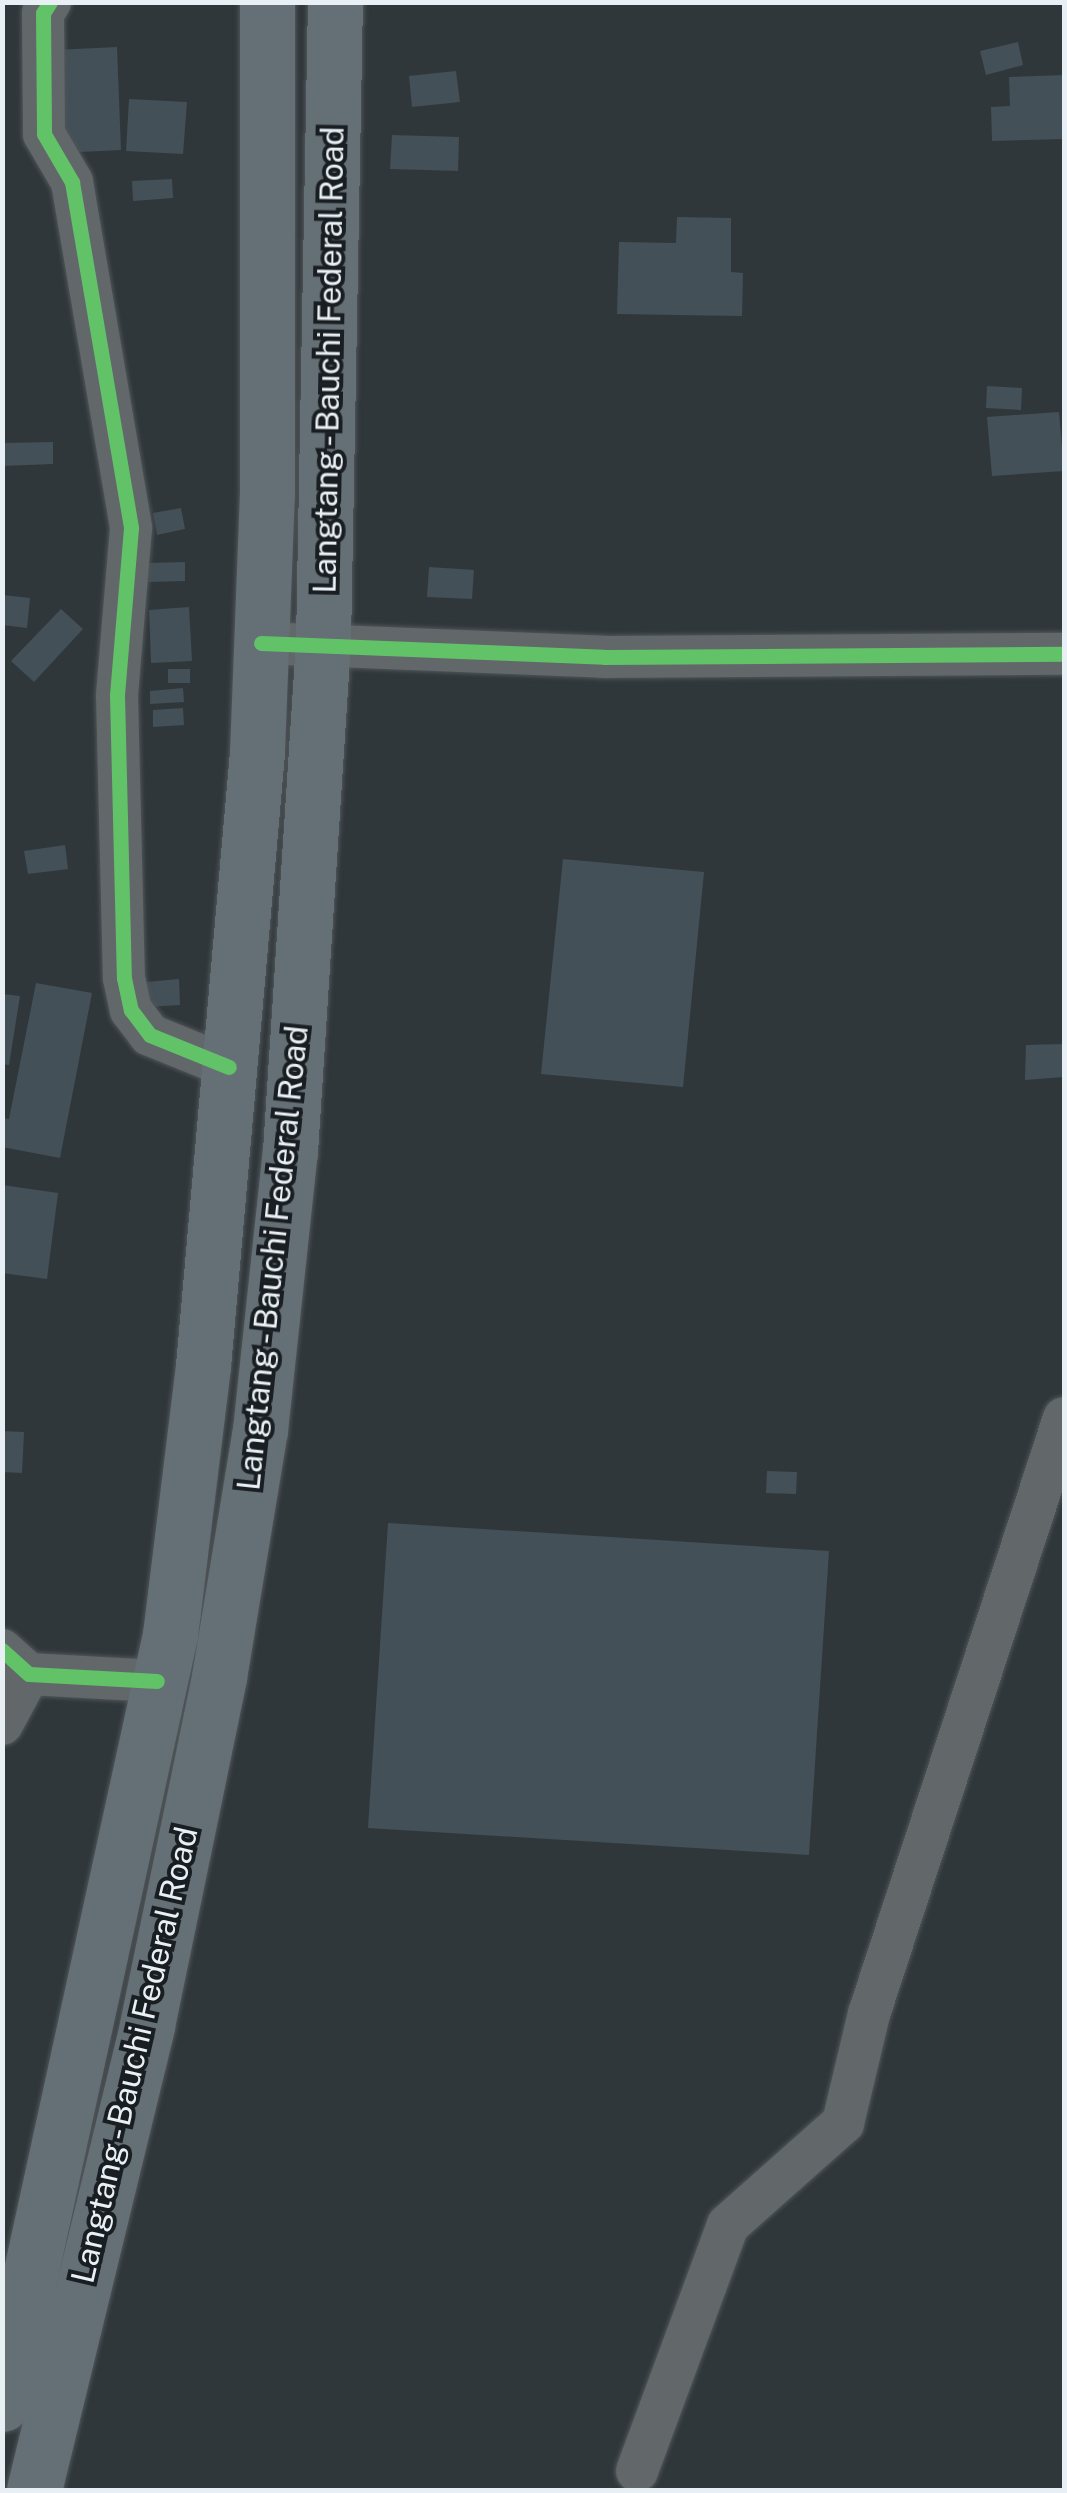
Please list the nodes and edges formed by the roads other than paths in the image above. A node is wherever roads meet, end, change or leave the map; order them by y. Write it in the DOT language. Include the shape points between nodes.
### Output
graph roads {
  1 [pos="50,2"];
  2 [pos="267,2"];
  3 [pos="335,2"];
  4 [pos="323,642"];
  5 [pos="261,643"];
  6 [pos="1064,654"];
  7 [pos="229,1067"];
  8 [pos="1064,1418"];
  9 [pos="16,1662"];
  10 [pos="158,1681"];
  11 [pos="2,1724"];
  12 [pos="2,2404"];
  13 [pos="637,2471"];
  14 [pos="34,2490"];
  1 -- 7 [label="street" via="42,13 44,134 72,182 132,528 117,695 124,978 132,1010 150,1035"];
  2 -- 5 [label="main road"];
  3 -- 4 [label="main road, Langtang - Bauchi Federal Road"];
  4 -- 5 [label="street"];
  4 -- 6 [label="street" via="604,656"];
  4 -- 14 [label="main road, Langtang - Bauchi Federal Road" via="290,1150 260,1430 219,1677 147,2025"];
  5 -- 7 [label="main road"];
  7 -- 10 [label="main road" via="203,1366 170,1636"];
  8 -- 13 [label="street" via="869,2014 843,2123 728,2225"];
  9 -- 10 [label="street"];
  9 -- 11 [label="street"];
  10 -- 12 [label="main road"];
}
